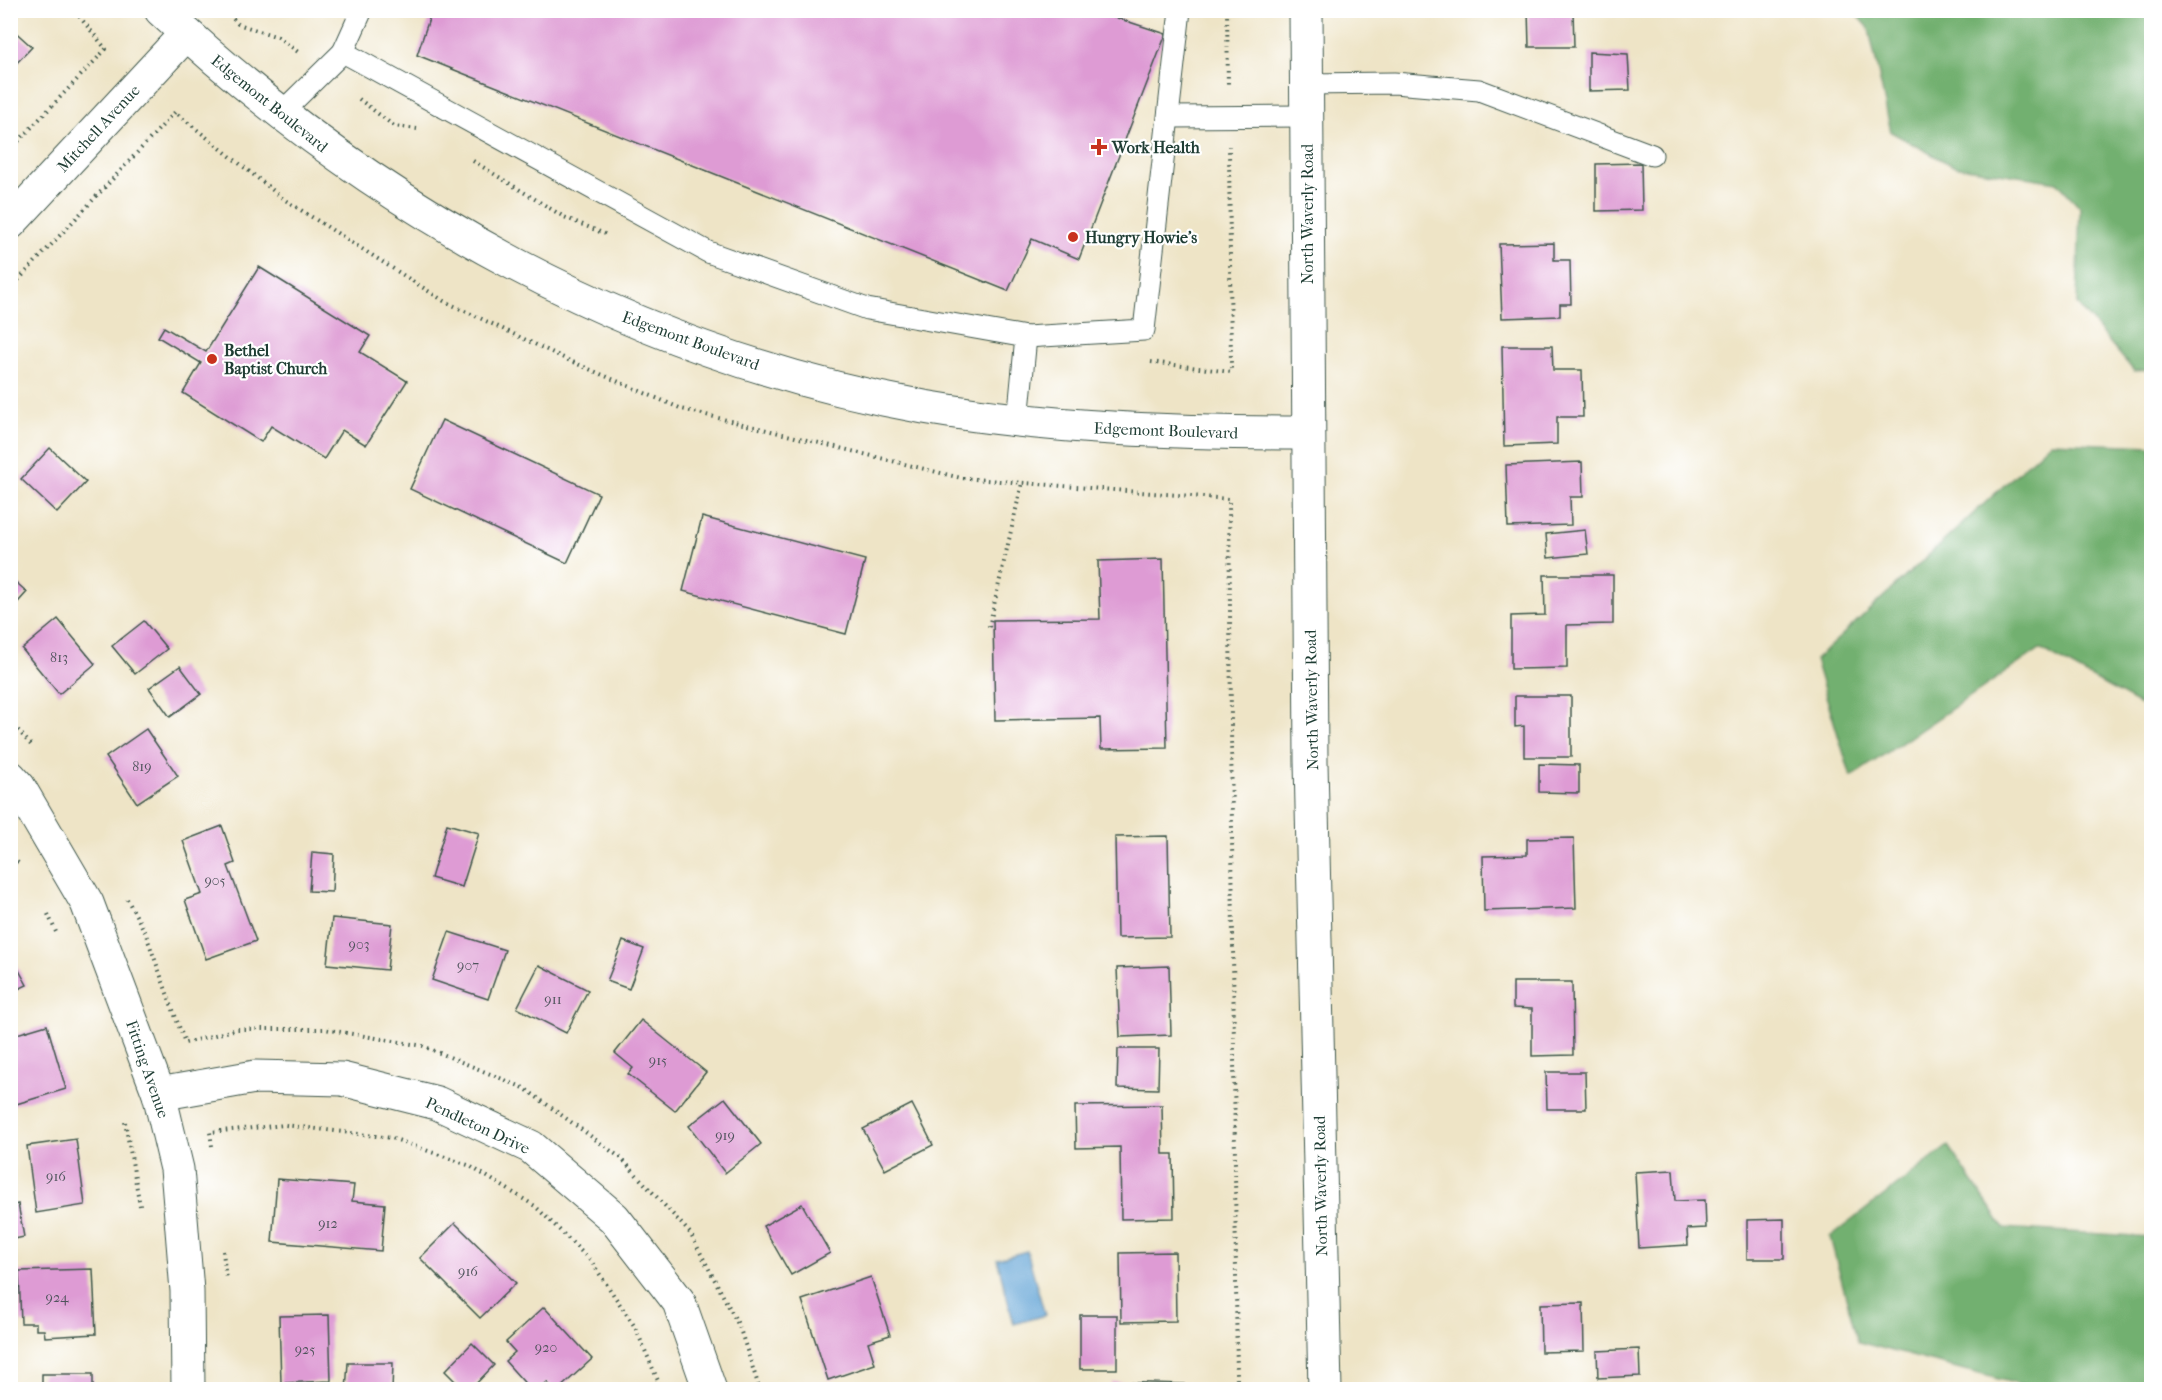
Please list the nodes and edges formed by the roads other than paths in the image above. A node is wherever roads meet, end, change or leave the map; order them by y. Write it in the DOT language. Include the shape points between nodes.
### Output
graph roads {
  1 [pos="161,10"];
  2 [pos="362,10"];
  3 [pos="1180,10"];
  4 [pos="1306,10"];
  5 [pos="186,34"];
  6 [pos="343,52"];
  7 [pos="1306,100"];
  8 [pos="280,114"];
  9 [pos="1170,117"];
  10 [pos="1652,155"];
  11 [pos="10,223"];
  12 [pos="1026,337"];
  13 [pos="1018,421"];
  14 [pos="1308,433"];
  15 [pos="10,777"];
  16 [pos="159,1094"];
  17 [pos="188,1389"];
  18 [pos="710,1389"];
  19 [pos="1325,1389"];
  1 -- 5 [label="street, Edgemont Boulevard"];
  2 -- 6 [label="lane"];
  3 -- 9 [label="lane"];
  4 -- 7 [label="street, North Waverly Road"];
  5 -- 8 [label="street, Edgemont Boulevard"];
  5 -- 11 [label="street, Mitchell Avenue"];
  6 -- 8 [label="lane"];
  6 -- 12 [label="lane" via="708,252 867,309"];
  7 -- 9 [label="lane" via="1229,117"];
  7 -- 10 [label="lane" via="1394,83 1479,90"];
  7 -- 14 [label="street, North Waverly Road"];
  8 -- 13 [label="street, Edgemont Boulevard" via="430,218 530,273 611,310 718,351 812,381 922,406"];
  9 -- 12 [label="lane" via="1143,330"];
  12 -- 13 [label="lane"];
  13 -- 14 [label="street, Edgemont Boulevard" via="1203,433"];
  14 -- 19 [label="street, North Waverly Road"];
  15 -- 16 [label="street, Fitting Avenue" via="87,903"];
  16 -- 17 [label="street, Fitting Avenue" via="177,1169"];
  16 -- 18 [label="street, Pendleton Drive" via="255,1077 342,1079 437,1102 531,1147 614,1218 679,1302"];
}
